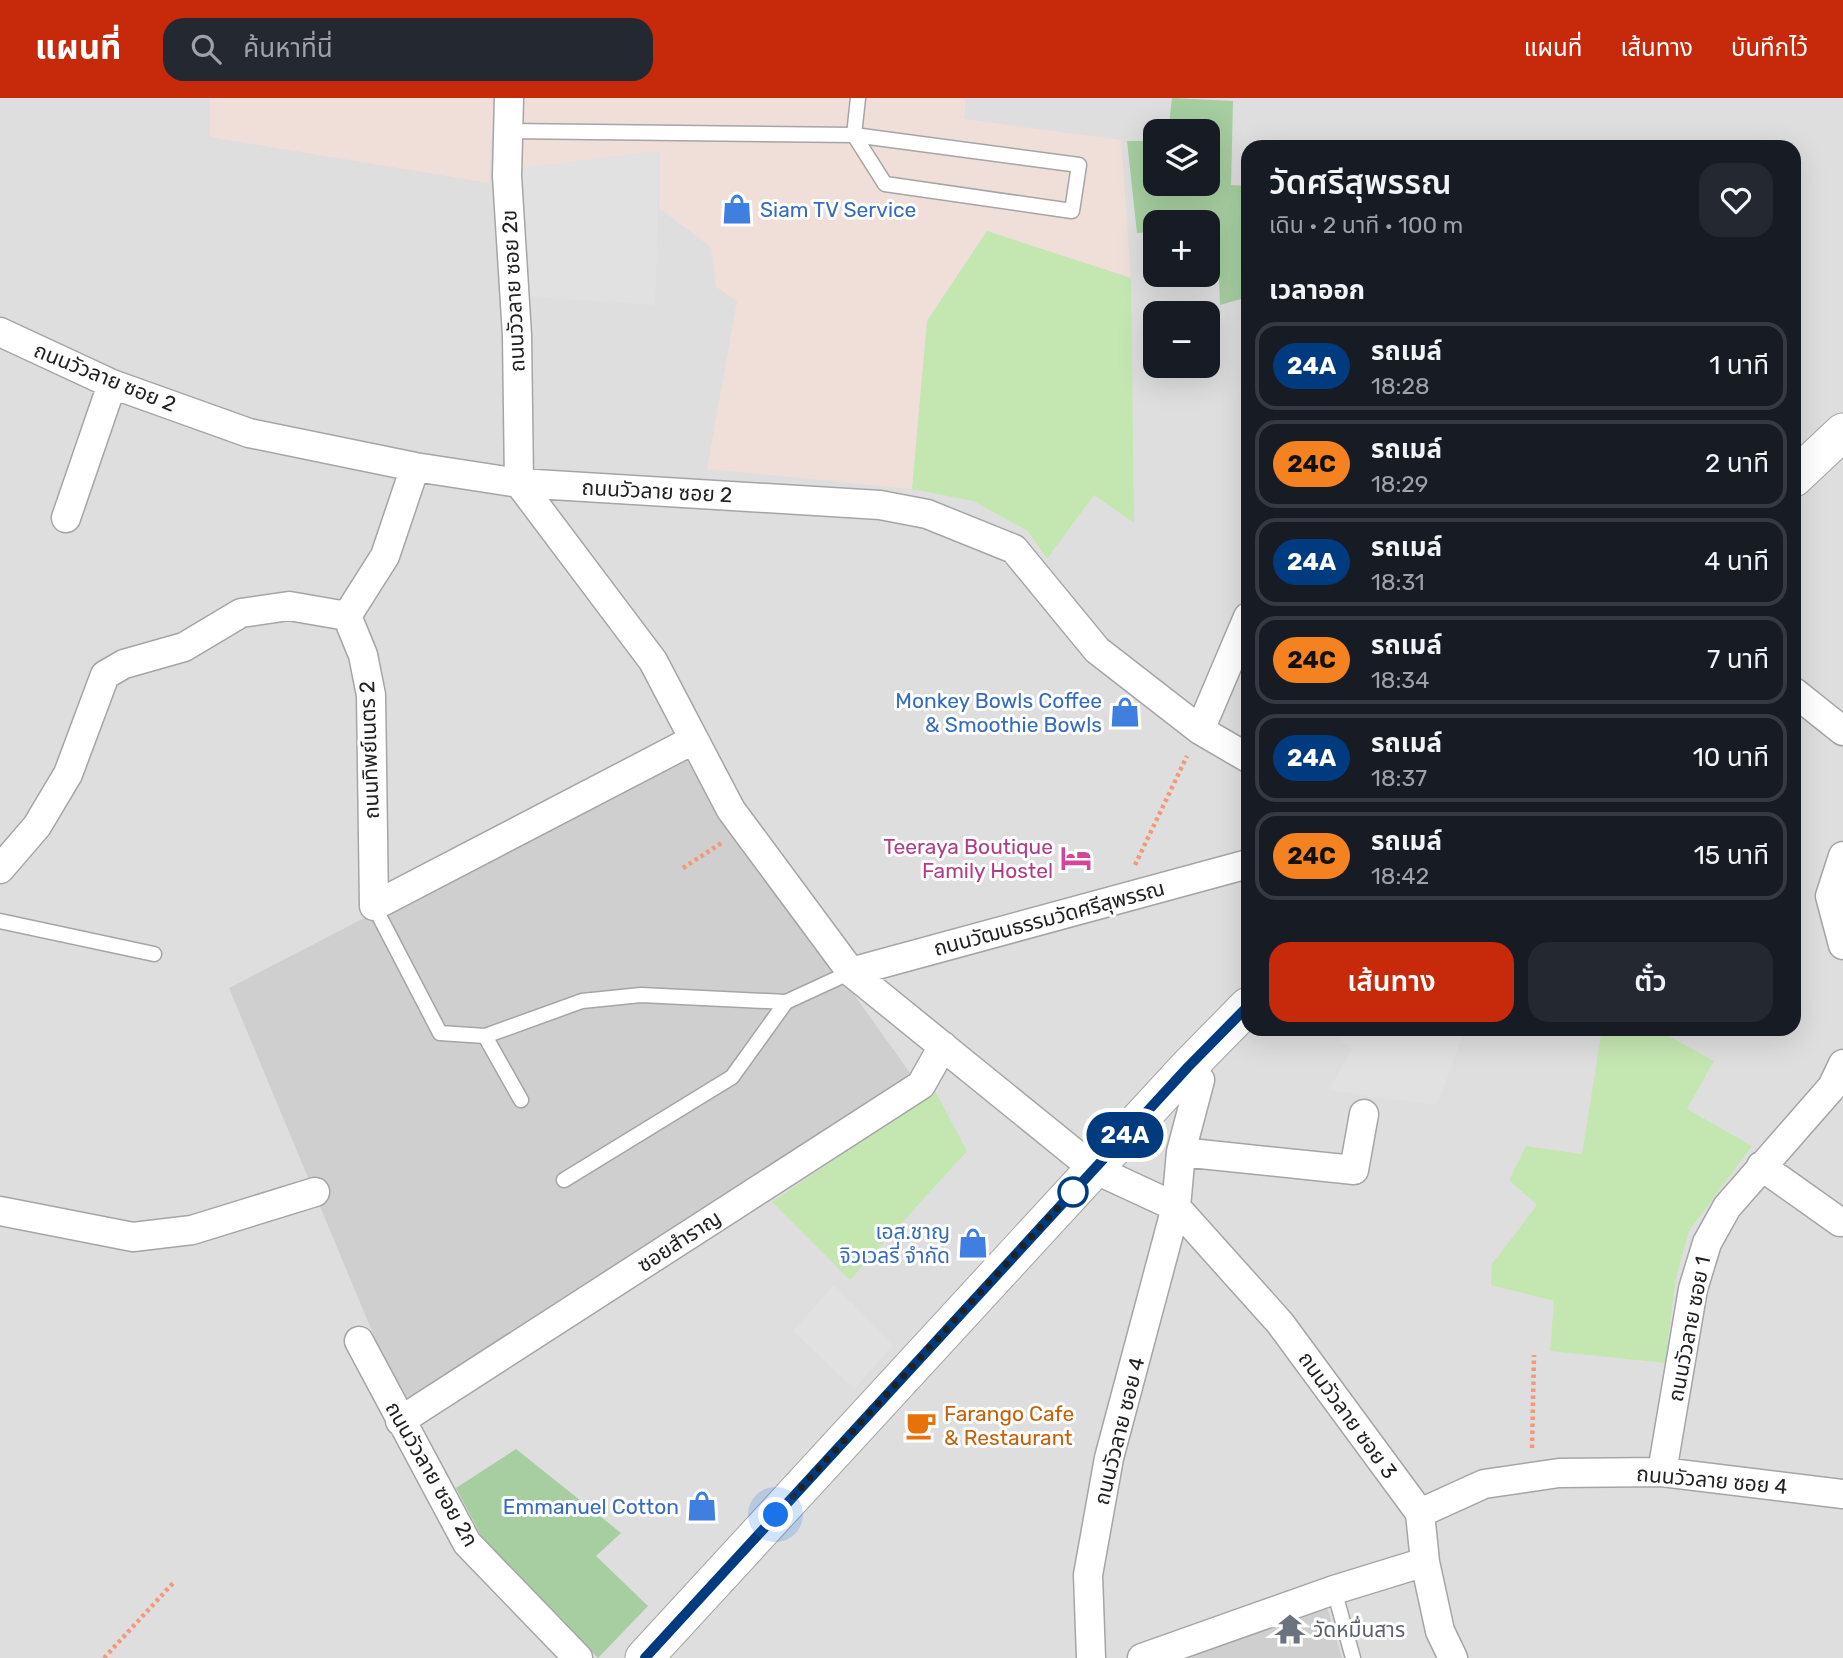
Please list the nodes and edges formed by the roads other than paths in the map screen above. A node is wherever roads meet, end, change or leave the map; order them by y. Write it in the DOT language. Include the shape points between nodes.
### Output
graph roads {
  1 [pos="509,98"];
  2 [pos="858,98"];
  3 [pos="508,131"];
  4 [pos="853,135"];
  5 [pos="0,332"];
  6 [pos="112,384"];
  7 [pos="1843,432"];
  8 [pos="415,467"];
  9 [pos="1801,471"];
  10 [pos="519,483"];
  11 [pos="66,518"];
  12 [pos="347,616"];
  13 [pos="1241,633"];
  14 [pos="1801,698"];
  15 [pos="1200,730"];
  16 [pos="1843,731"];
  17 [pos="693,740"];
  18 [pos="1241,754"];
  19 [pos="1843,856"];
  20 [pos="1241,866"];
  21 [pos="0,869"];
  22 [pos="374,906"];
  23 [pos="0,920"];
  24 [pos="1843,945"];
  25 [pos="155,954"];
  26 [pos="851,972"];
  27 [pos="786,1002"];
  28 [pos="1241,1013"];
  29 [pos="485,1036"];
  30 [pos="943,1046"];
  31 [pos="1843,1064"];
  32 [pos="1188,1067"];
  33 [pos="521,1100"];
  34 [pos="1364,1114"];
  35 [pos="1181,1152"];
  36 [pos="1761,1166"];
  37 [pos="1094,1169"];
  38 [pos="564,1180"];
  39 [pos="315,1192"];
  40 [pos="1176,1207"];
  41 [pos="0,1212"];
  42 [pos="1840,1222"];
  43 [pos="359,1340"];
  44 [pos="400,1421"];
  45 [pos="1662,1472"];
  46 [pos="1843,1494"];
  47 [pos="1420,1514"];
  48 [pos="1425,1562"];
  49 [pos="1334,1590"];
  50 [pos="578,1658"];
  51 [pos="645,1658"];
  52 [pos="1091,1658"];
  53 [pos="1142,1658"];
  54 [pos="1353,1658"];
  55 [pos="1453,1658"];
  1 -- 3 [label="street, ถนนวัวลาย ซอย 2ข"];
  2 -- 4 [label="lane"];
  3 -- 4 [label="lane"];
  3 -- 10 [label="street, ถนนวัวลาย ซอย 2ข"];
  4 -- 4 [label="lane" via="1079,165 1072,211 885,184"];
  5 -- 6 [label="street, ถนนวัวลาย ซอย 2"];
  6 -- 8 [label="street, ถนนวัวลาย ซอย 2" via="249,433"];
  6 -- 11 [label="street"];
  7 -- 9 [label="street"];
  8 -- 10 [label="street, ถนนวัวลาย ซอย 2"];
  8 -- 12 [label="street" via="385,556"];
  10 -- 15 [label="street, ถนนวัวลาย ซอย 2" via="846,502 927,514 961,525 1014,549 1097,650"];
  10 -- 17 [label="street" via="653,661"];
  12 -- 21 [label="street" via="289,606 241,613 184,647 124,664 105,676 68,774 37,826"];
  12 -- 22 [label="street, ถนนทิพย์เนตร 2" via="363,655 371,695"];
  13 -- 15 [label="street"];
  14 -- 16 [label="street"];
  15 -- 18 [label="street, ถนนวัวลาย ซอย 2"];
  17 -- 22 [label="street"];
  17 -- 26 [label="street" via="744,829"];
  19 -- 24 [label="street" via="1830,896"];
  20 -- 26 [label="street, ถนนวัฒนธรรมวัดศรีสุพรรณ"];
  22 -- 29 [label="lane" via="440,1033"];
  23 -- 25 [label="lane"];
  26 -- 27 [label="lane"];
  26 -- 30 [label="street"];
  27 -- 29 [label="lane" via="641,995 582,1001"];
  27 -- 38 [label="lane" via="732,1077"];
  28 -- 32 [label="street"];
  29 -- 33 [label="lane"];
  30 -- 37 [label="street"];
  30 -- 44 [label="street, ซอยสำราญ" via="920,1085"];
  31 -- 36 [label="street, ถนนวัวลาย ซอย 1" via="1832,1087"];
  32 -- 35 [label="street, ถนนวัวลาย ซอย 4" via="1200,1080"];
  32 -- 37 [label="street"];
  34 -- 35 [label="street" via="1360,1171"];
  35 -- 40 [label="street, ถนนวัวลาย ซอย 4"];
  36 -- 42 [label="street"];
  36 -- 45 [label="street, ถนนวัวลาย ซอย 1" via="1727,1207 1707,1243 1693,1289"];
  37 -- 40 [label="street"];
  37 -- 51 [label="street"];
  39 -- 41 [label="street" via="192,1230 133,1237"];
  40 -- 47 [label="street, ถนนวัวลาย ซอย 3" via="1280,1323"];
  40 -- 52 [label="street, ถนนวัวลาย ซอย 4" via="1109,1458 1088,1575"];
  43 -- 44 [label="street, ถนนวัวลาย ซอย 2ก"];
  44 -- 50 [label="street, ถนนวัวลาย ซอย 2ก" via="467,1543"];
  45 -- 46 [label="street, ถนนวัวลาย ซอย 4"];
  45 -- 47 [label="street, ถนนวัวลาย ซอย 4" via="1559,1473 1484,1484"];
  47 -- 48 [label="street"];
  48 -- 49 [label="street"];
  48 -- 55 [label="street" via="1440,1631"];
  49 -- 53 [label="street"];
  49 -- 54 [label="lane"];
}
